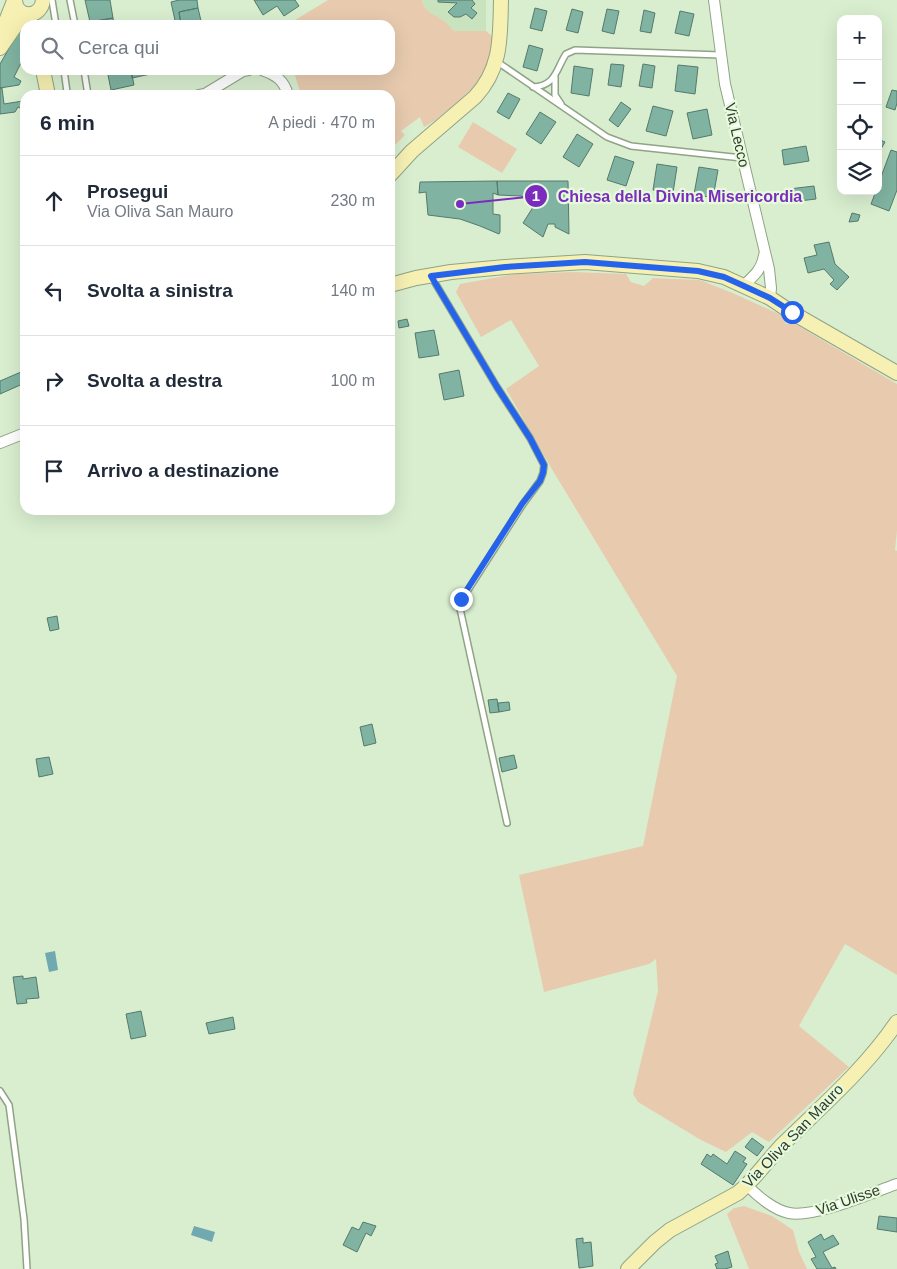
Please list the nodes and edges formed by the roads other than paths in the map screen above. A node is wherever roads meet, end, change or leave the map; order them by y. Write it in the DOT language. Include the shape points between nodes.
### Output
graph roads {
  1 [pos="70,0"];
  2 [pos="501,0"];
  3 [pos="714,0"];
  4 [pos="15,1"];
  5 [pos="45,2"];
  6 [pos="29,18"];
  7 [pos="40,20"];
  8 [pos="54,20"];
  9 [pos="74,20"];
  10 [pos="20,21"];
  11 [pos="0,36"];
  12 [pos="0,48"];
  13 [pos="721,55"];
  14 [pos="496,61"];
  15 [pos="45,75"];
  16 [pos="65,75"];
  17 [pos="85,75"];
  18 [pos="236,75"];
  19 [pos="276,75"];
  20 [pos="555,76"];
  21 [pos="532,87"];
  22 [pos="47,90"];
  23 [pos="68,90"];
  24 [pos="87,90"];
  25 [pos="212,90"];
  26 [pos="287,90"];
  27 [pos="563,107"];
  28 [pos="743,158"];
  29 [pos="395,170"];
  30 [pos="765,252"];
  31 [pos="431,276"];
  32 [pos="395,284"];
  33 [pos="744,286"];
  34 [pos="770,298"];
  35 [pos="897,373"];
  36 [pos="20,435"];
  37 [pos="0,443"];
  38 [pos="507,823"];
  39 [pos="897,1022"];
  40 [pos="0,1091"];
  41 [pos="897,1184"];
  42 [pos="747,1185"];
  43 [pos="26,1269"];
  44 [pos="628,1269"];
  1 -- 9 [label="lane"];
  2 -- 14 [label="street" via="500,44"];
  3 -- 13 [label="street, Via Lecco"];
  4 -- 6 [label="street" via="17,9"];
  4 -- 11 [label="street"];
  5 -- 6 [label="street"];
  5 -- 7 [label="street"];
  5 -- 8 [label="lane"];
  10 -- 12 [label="street"];
  13 -- 20 [label="lane" via="575,50 566,54"];
  13 -- 28 [label="street, Via Lecco"];
  14 -- 21 [label="lane"];
  14 -- 29 [label="street" via="484,88 412,151"];
  15 -- 22 [label="street"];
  16 -- 23 [label="lane"];
  17 -- 24 [label="lane"];
  18 -- 25 [label="street"];
  19 -- 26 [label="street"];
  20 -- 21 [label="lane" via="546,84"];
  20 -- 27 [label="lane" via="555,95"];
  21 -- 27 [label="lane"];
  27 -- 28 [label="lane" via="608,136 631,146"];
  28 -- 30 [label="street, Via Lecco"];
  30 -- 33 [label="street" via="763,265"];
  30 -- 34 [label="street, Via Lecco"];
  31 -- 32 [label="street"];
  31 -- 33 [label="street" via="585,262 698,271"];
  31 -- 38 [label="lane" via="544,465 540,481 459,604"];
  33 -- 34 [label="street"];
  34 -- 35 [label="street"];
  36 -- 37 [label="street"];
  39 -- 42 [label="street, Via Oliva San Mauro" via="874,1054 779,1148"];
  40 -- 43 [label="lane" via="9,1105 24,1219"];
  41 -- 42 [label="street, Via Ulisse" via="814,1213 798,1214 775,1207"];
  42 -- 44 [label="street, Via Oliva San Mauro" via="670,1230"];
}
